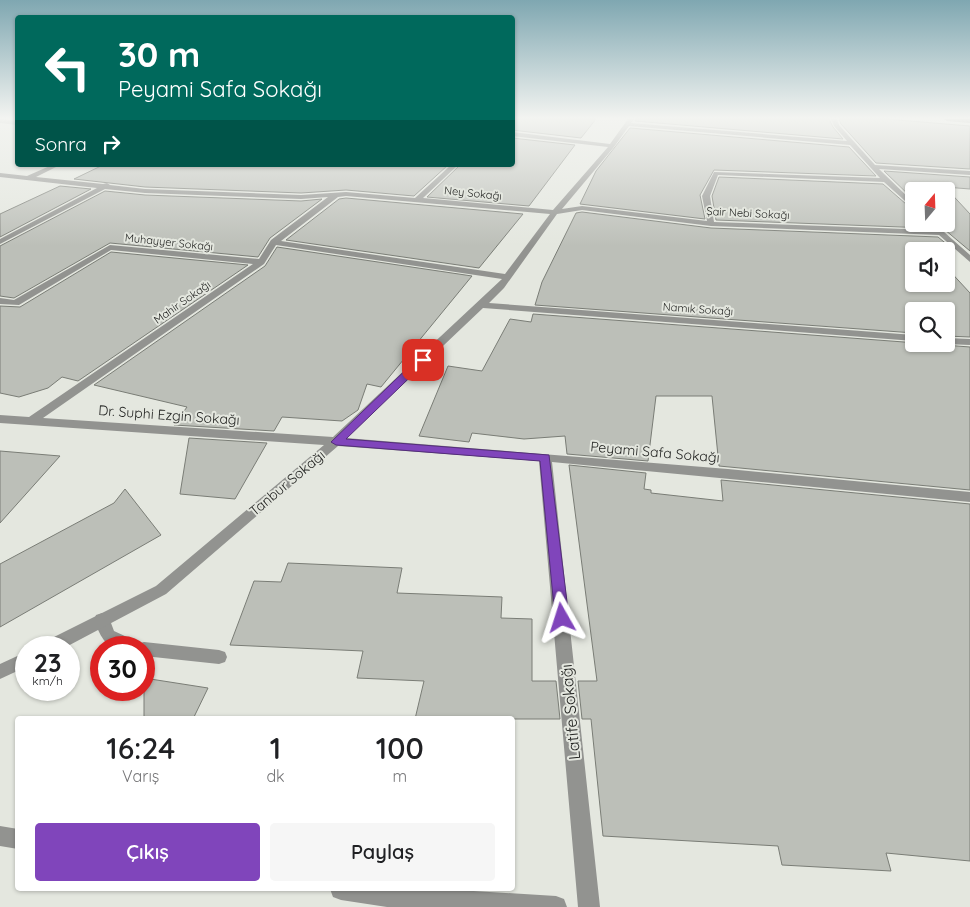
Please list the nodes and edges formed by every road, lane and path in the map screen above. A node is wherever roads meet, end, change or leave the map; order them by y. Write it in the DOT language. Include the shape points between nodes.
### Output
graph roads {
  1 [pos="599,161"];
  2 [pos="867,161"];
  3 [pos="54,167"];
  4 [pos="453,167"];
  5 [pos="872,167"];
  6 [pos="970,173"];
  7 [pos="0,175"];
  8 [pos="27,179"];
  9 [pos="886,180"];
  10 [pos="107,186"];
  11 [pos="337,194"];
  12 [pos="905,198"];
  13 [pos="418,199"];
  14 [pos="555,212"];
  15 [pos="711,224"];
  16 [pos="940,233"];
  17 [pos="0,237"];
  18 [pos="10,238"];
  19 [pos="0,242"];
  20 [pos="274,242"];
  21 [pos="970,259"];
  22 [pos="262,262"];
  23 [pos="507,277"];
  24 [pos="0,301"];
  25 [pos="480,305"];
  26 [pos="905,337"];
  27 [pos="955,341"];
  28 [pos="970,342"];
  29 [pos="0,419"];
  30 [pos="31,421"];
  31 [pos="336,442"];
  32 [pos="545,458"];
  33 [pos="970,497"];
  34 [pos="102,620"];
  35 [pos="71,636"];
  36 [pos="108,636"];
  37 [pos="155,650"];
  38 [pos="219,658"];
  39 [pos="15,664"];
  40 [pos="0,672"];
  41 [pos="0,836"];
  42 [pos="15,838"];
  43 [pos="354,891"];
  44 [pos="556,907"];
  45 [pos="588,907"];
  1 -- 14 [label="street, Tanbur Sokağı"];
  2 -- 5 [label="street"];
  3 -- 8 [label="street"];
  4 -- 13 [label="street"];
  5 -- 6 [label="street"];
  5 -- 9 [label="street"];
  7 -- 8 [label="street, Ney Sokağı"];
  8 -- 10 [label="street, Ney Sokağı"];
  9 -- 12 [label="street"];
  9 -- 15 [label="street" via="716,173 706,196"];
  10 -- 11 [label="street, Ney Sokağı" via="145,191 301,197"];
  10 -- 18 [label="street"];
  11 -- 13 [label="street, Ney Sokağı"];
  11 -- 20 [label="street, Mahir Sokağı"];
  13 -- 14 [label="street, Ney Sokağı"];
  14 -- 15 [label="street, Şair Nebi Sokağı" via="582,208"];
  14 -- 23 [label="street, Tanbur Sokağı"];
  15 -- 16 [label="street, Şair Nebi Sokağı"];
  16 -- 21 [label="street"];
  17 -- 18 [label="street"];
  18 -- 19 [label="street"];
  20 -- 22 [label="street, Mahir Sokağı"];
  20 -- 23 [label="street"];
  22 -- 24 [label="street, Muhayyer Sokağı" via="110,247 16,303"];
  22 -- 30 [label="street, Mahir Sokağı"];
  23 -- 25 [label="street, Tanbur Sokağı"];
  25 -- 26 [label="street, Namık Sokağı"];
  25 -- 31 [label="street, Tanbur Sokağı"];
  27 -- 28 [label="street"];
  29 -- 30 [label="street, Dr. Suphi Ezgin Sokağı"];
  30 -- 31 [label="street, Dr. Suphi Ezgin Sokağı"];
  31 -- 32 [label="street, Peyami Safa Sokağı"];
  31 -- 34 [label="street, Tanbur Sokağı" via="161,590"];
  32 -- 33 [label="street, Peyami Safa Sokağı"];
  32 -- 45 [label="street, Latife Sokağı"];
  34 -- 35 [label="street, Tanbur Sokağı"];
  34 -- 36 [label="street"];
  37 -- 38 [label="street"];
  39 -- 40 [label="street"];
  41 -- 42 [label="street"];
  43 -- 44 [label="street" via="385,896"];
}
